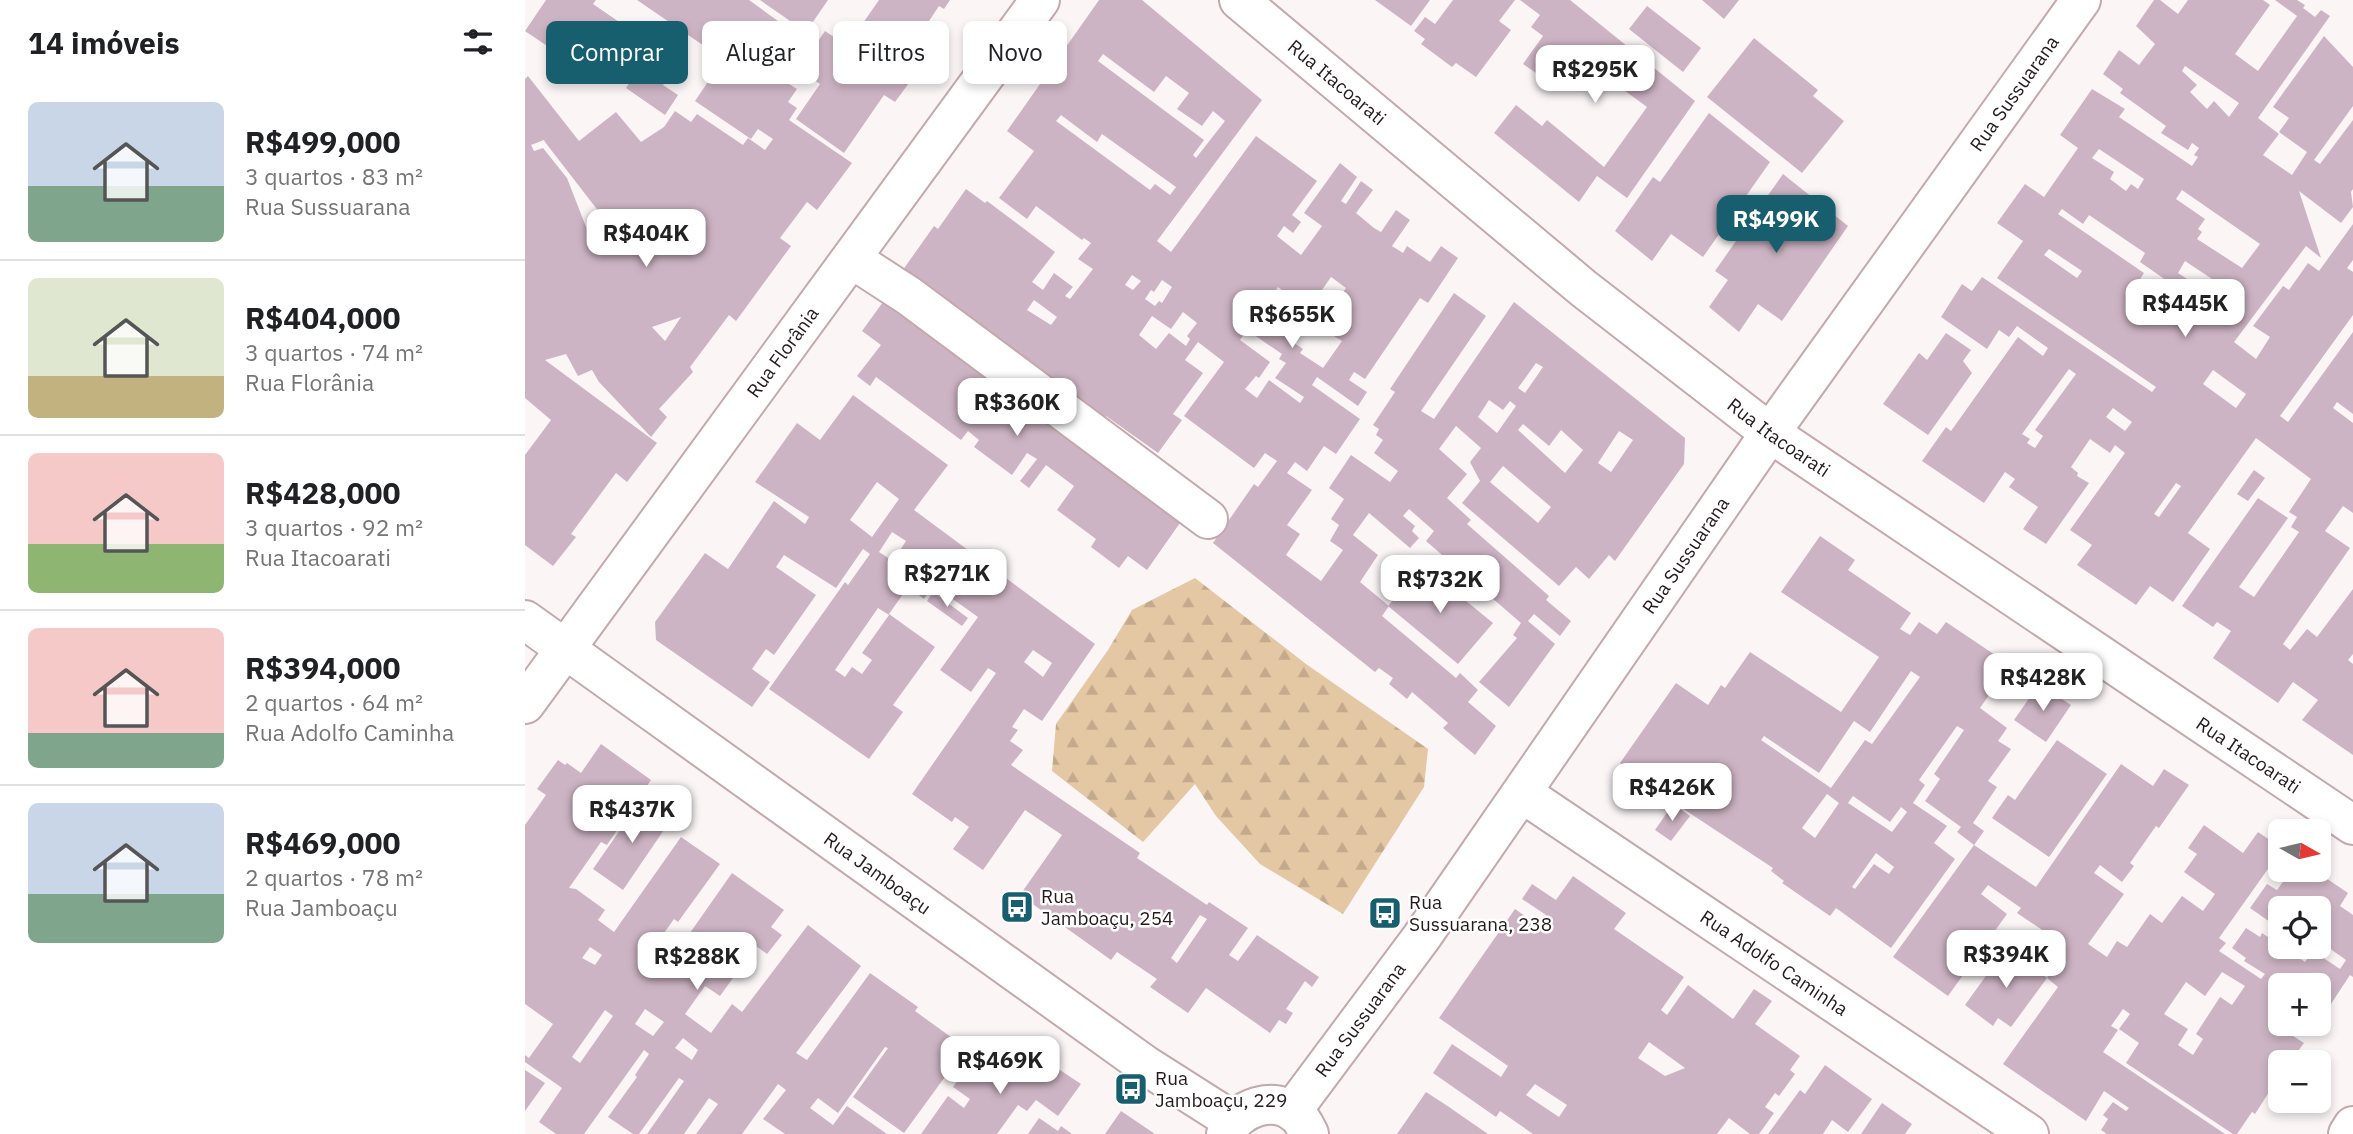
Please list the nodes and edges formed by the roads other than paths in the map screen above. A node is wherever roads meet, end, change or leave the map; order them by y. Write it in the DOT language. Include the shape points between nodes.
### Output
graph roads {
  1 [pos="1040,0"];
  2 [pos="1239,0"];
  3 [pos="2081,0"];
  4 [pos="852,260"];
  5 [pos="1770,433"];
  6 [pos="1208,519"];
  7 [pos="525,620"];
  8 [pos="564,649"];
  9 [pos="525,704"];
  10 [pos="1522,793"];
  11 [pos="2353,825"];
  12 [pos="1301,1123"];
  13 [pos="2353,1126"];
  14 [pos="1230,1127"];
  15 [pos="2029,1134"];
  16 [pos="2348,1134"];
  1 -- 4 [label="street, Rua Florânia"];
  2 -- 5 [label="street, Rua Itacoarati" via="1583,288"];
  3 -- 5 [label="street, Rua Sussuarana"];
  4 -- 6 [label="street" via="909,296"];
  4 -- 8 [label="street, Rua Florânia"];
  5 -- 10 [label="street, Rua Sussuarana"];
  5 -- 11 [label="street, Rua Itacoarati"];
  7 -- 8 [label="street, Rua Jamboaçu"];
  8 -- 9 [label="street, Rua Florânia"];
  8 -- 14 [label="street, Rua Jamboaçu"];
  10 -- 12 [label="street, Rua Sussuarana"];
  10 -- 15 [label="street, Rua Adolfo Caminha"];
  12 -- 14 [label="street" via="1286,1108 1262,1105 1242,1113"];
  13 -- 16 [label="street"];
}
